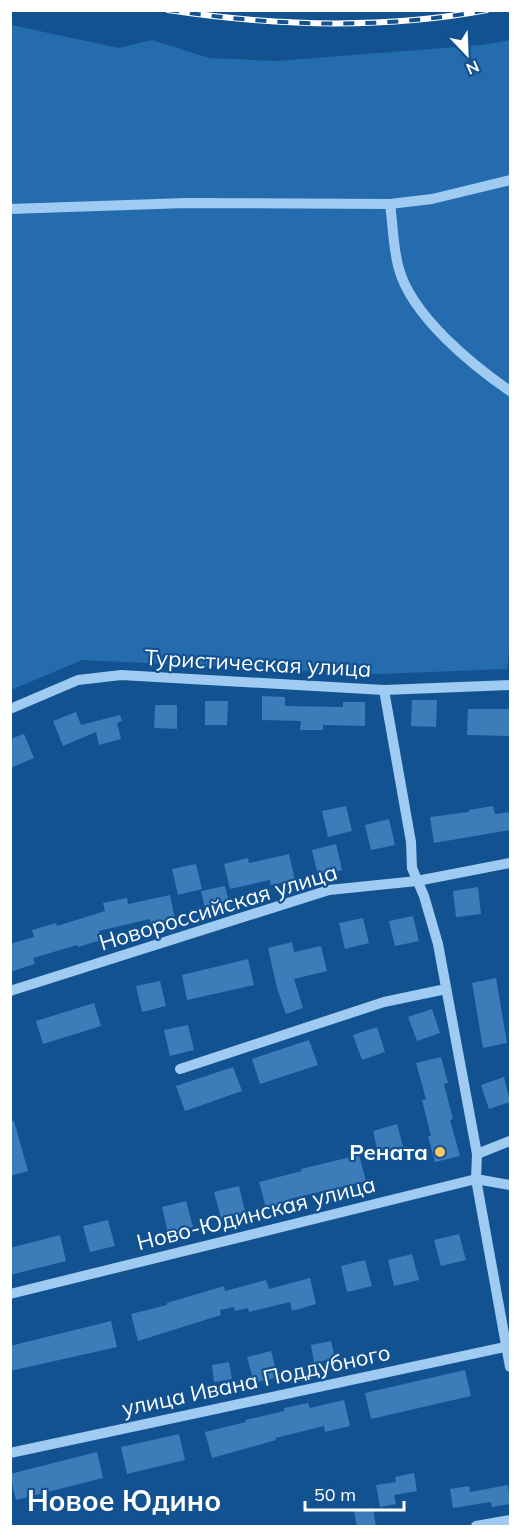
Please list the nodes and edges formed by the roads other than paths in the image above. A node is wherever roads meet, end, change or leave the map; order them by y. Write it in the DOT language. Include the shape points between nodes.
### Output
graph roads {
  1 [pos="510,180"];
  2 [pos="390,204"];
  3 [pos="10,209"];
  4 [pos="510,391"];
  5 [pos="510,685"];
  6 [pos="384,690"];
  7 [pos="10,709"];
  8 [pos="510,863"];
  9 [pos="417,881"];
  10 [pos="446,988"];
  11 [pos="10,991"];
  12 [pos="180,1069"];
  13 [pos="510,1141"];
  14 [pos="477,1154"];
  15 [pos="476,1179"];
  16 [pos="510,1185"];
  17 [pos="10,1294"];
  18 [pos="509,1346"];
  19 [pos="510,1367"];
  20 [pos="10,1453"];
  21 [pos="510,1520"];
  22 [pos="476,1527"];
  1 -- 2 [label="street" via="432,199"];
  2 -- 3 [label="street" via="186,203"];
  2 -- 4 [label="street" via="399,270 415,301 445,339"];
  5 -- 6 [label="street, Туристическая улица"];
  6 -- 7 [label="street, Туристическая улица" via="121,675 78,680"];
  6 -- 9 [label="street"];
  8 -- 9 [label="street, Новороссийская улица"];
  9 -- 10 [label="street" via="438,944"];
  9 -- 11 [label="street, Новороссийская улица" via="329,890"];
  10 -- 12 [label="street" via="384,1002"];
  10 -- 14 [label="street"];
  13 -- 14 [label="street"];
  14 -- 15 [label="street"];
  15 -- 16 [label="street, Ново-Юдинская улица"];
  15 -- 17 [label="street, Ново-Юдинская улица"];
  15 -- 18 [label="street"];
  18 -- 19 [label="street"];
  18 -- 20 [label="street, улица Ивана Поддубного"];
  21 -- 22 [label="street"];
}
